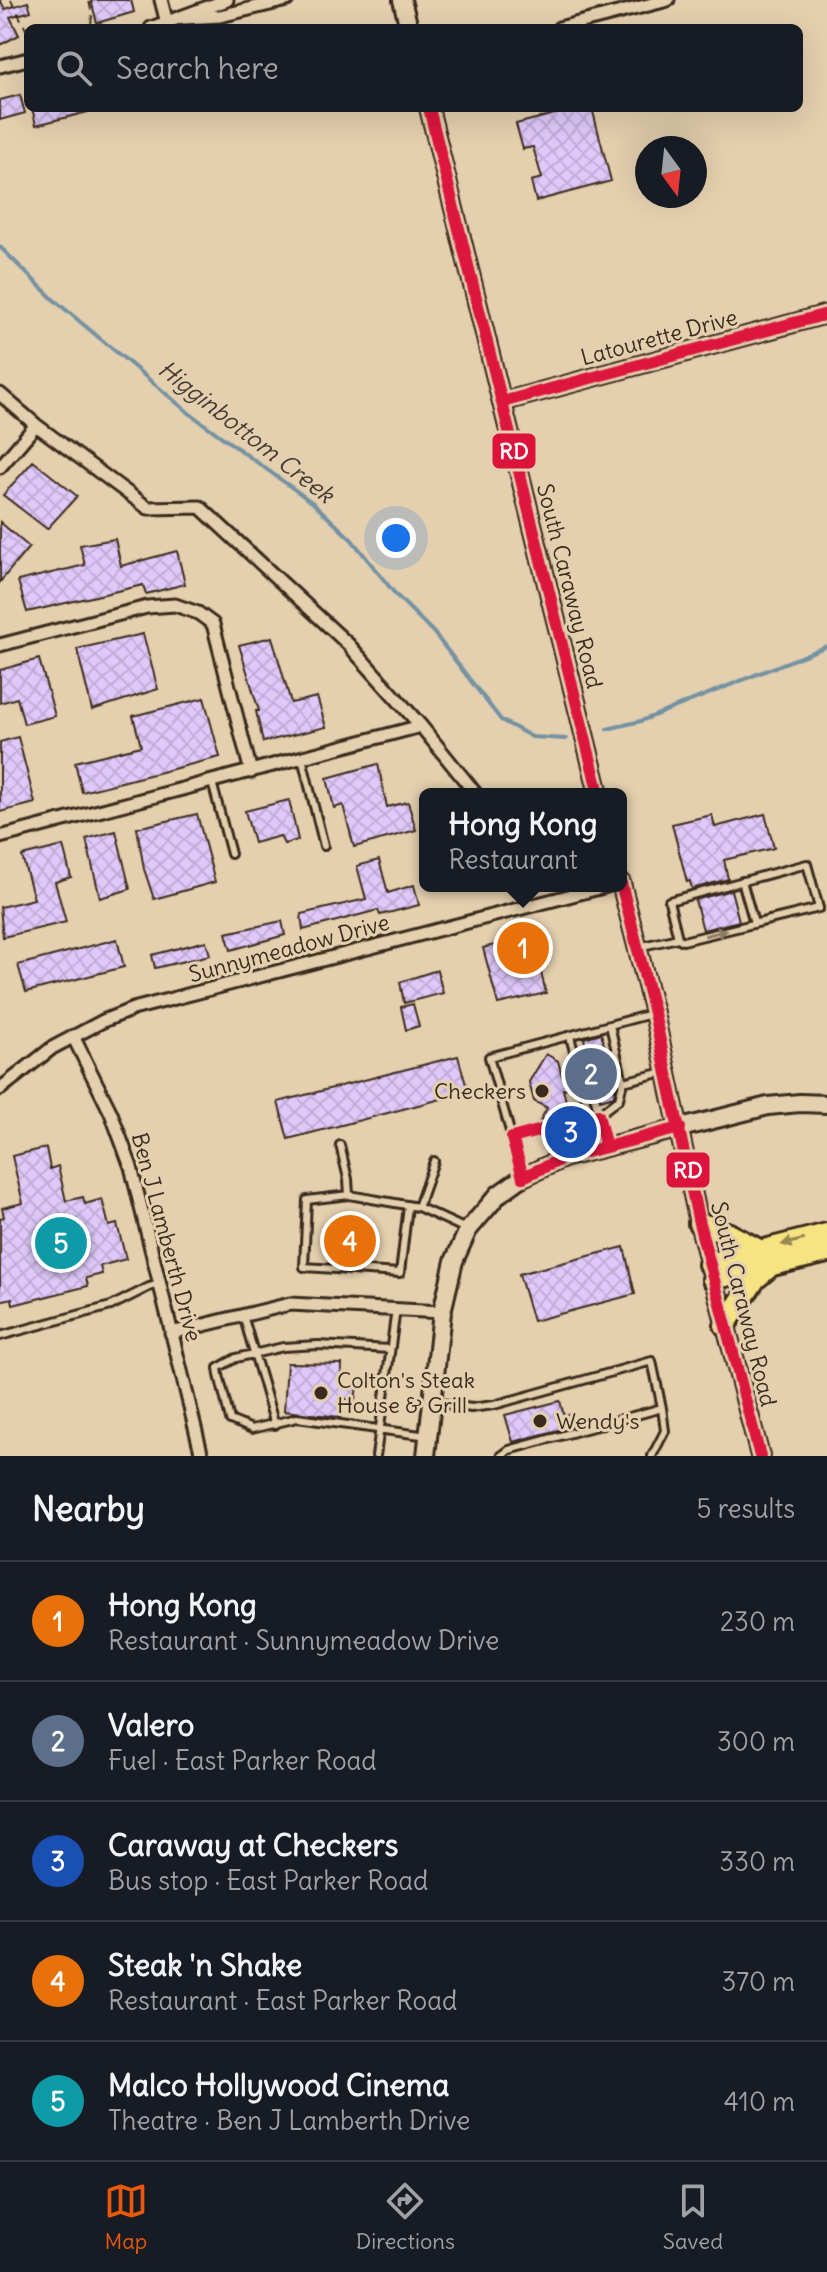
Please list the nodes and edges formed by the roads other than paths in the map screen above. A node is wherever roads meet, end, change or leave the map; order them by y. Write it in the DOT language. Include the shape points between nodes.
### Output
graph roads {
  1 [pos="161,0"];
  2 [pos="227,0"];
  3 [pos="287,0"];
  4 [pos="402,0"];
  5 [pos="668,0"];
  6 [pos="184,18"];
  7 [pos="167,23"];
  8 [pos="164,24"];
  9 [pos="408,24"];
  10 [pos="575,24"];
  11 [pos="24,60"];
  12 [pos="0,66"];
  13 [pos="430,112"];
  14 [pos="827,314"];
  15 [pos="0,394"];
  16 [pos="502,402"];
  17 [pos="36,425"];
  18 [pos="0,467"];
  19 [pos="0,645"];
  20 [pos="421,726"];
  21 [pos="302,758"];
  22 [pos="251,772"];
  23 [pos="212,782"];
  24 [pos="471,788"];
  25 [pos="598,788"];
  26 [pos="0,837"];
  27 [pos="324,846"];
  28 [pos="231,854"];
  29 [pos="742,881"];
  30 [pos="584,892"];
  31 [pos="623,892"];
  32 [pos="754,923"];
  33 [pos="678,938"];
  34 [pos="638,947"];
  35 [pos="654,1013"];
  36 [pos="610,1025"];
  37 [pos="73,1036"];
  38 [pos="570,1036"];
  39 [pos="614,1046"];
  40 [pos="605,1048"];
  41 [pos="587,1053"];
  42 [pos="575,1056"];
  43 [pos="618,1060"];
  44 [pos="609,1062"];
  45 [pos="591,1066"];
  46 [pos="667,1071"];
  47 [pos="613,1079"];
  48 [pos="622,1079"];
  49 [pos="596,1084"];
  50 [pos="0,1089"];
  51 [pos="827,1104"];
  52 [pos="594,1116"];
  53 [pos="680,1128"];
  54 [pos="512,1138"];
  55 [pos="340,1145"];
  56 [pos="606,1147"];
  57 [pos="434,1161"];
  58 [pos="523,1177"];
  59 [pos="349,1195"];
  60 [pos="408,1206"];
  61 [pos="418,1207"];
  62 [pos="699,1223"];
  63 [pos="468,1230"];
  64 [pos="827,1234"];
  65 [pos="827,1252"];
  66 [pos="766,1258"];
  67 [pos="711,1271"];
  68 [pos="159,1284"];
  69 [pos="396,1309"];
  70 [pos="442,1312"];
  71 [pos="243,1315"];
  72 [pos="725,1325"];
  73 [pos="171,1333"];
  74 [pos="0,1336"];
  75 [pos="390,1349"];
  76 [pos="255,1354"];
  77 [pos="432,1401"];
  78 [pos="662,1408"];
  79 [pos="275,1425"];
  80 [pos="380,1428"];
  81 [pos="428,1436"];
  82 [pos="202,1456"];
  83 [pos="376,1456"];
  84 [pos="426,1456"];
  85 [pos="501,1456"];
  86 [pos="652,1456"];
  87 [pos="760,1456"];
  1 -- 7 [label="street"];
  2 -- 6 [label="street"];
  3 -- 6 [label="street" via="220,16"];
  4 -- 9 [label="street"];
  5 -- 10 [label="street"];
  6 -- 7 [label="street"];
  7 -- 8 [label="street"];
  11 -- 12 [label="street"];
  13 -- 16 [label="street, South Caraway Road"];
  14 -- 16 [label="street, Latourette Drive"];
  15 -- 17 [label="street"];
  16 -- 25 [label="street, South Caraway Road"];
  17 -- 18 [label="street"];
  17 -- 20 [label="street" via="148,508 200,507 348,644"];
  19 -- 22 [label="street" via="147,607 175,605 198,613 213,624"];
  20 -- 21 [label="street"];
  20 -- 24 [label="street"];
  21 -- 22 [label="street"];
  21 -- 27 [label="lane"];
  22 -- 23 [label="street"];
  23 -- 26 [label="street"];
  23 -- 28 [label="lane"];
  29 -- 32 [label="lane"];
  29 -- 32 [label="lane" via="807,864 819,908"];
  29 -- 33 [label="lane" via="669,901"];
  30 -- 37 [label="street, Sunnymeadow Drive" via="133,1009"];
  31 -- 34 [label="street, South Caraway Road"];
  33 -- 32 [label="lane, one-way"];
  33 -- 34 [label="lane"];
  34 -- 35 [label="street, South Caraway Road"];
  35 -- 36 [label="lane"];
  35 -- 46 [label="street, South Caraway Road"];
  36 -- 38 [label="lane"];
  36 -- 39 [label="lane"];
  37 -- 50 [label="street, Sunnymeadow Drive"];
  37 -- 68 [label="street, Ben J Lamberth Drive" via="121,1137"];
  38 -- 42 [label="lane"];
  38 -- 54 [label="lane" via="489,1057"];
  39 -- 40 [label="lane"];
  39 -- 43 [label="lane"];
  41 -- 42 [label="lane"];
  42 -- 45 [label="lane" via="578,1071"];
  43 -- 44 [label="lane"];
  43 -- 48 [label="lane"];
  46 -- 48 [label="lane"];
  46 -- 53 [label="street, South Caraway Road"];
  47 -- 48 [label="lane"];
  48 -- 52 [label="lane" via="619,1099"];
  49 -- 52 [label="lane" via="582,1086"];
  51 -- 53 [label="street" via="768,1106"];
  52 -- 54 [label="lane"];
  52 -- 56 [label="lane"];
  53 -- 56 [label="street"];
  53 -- 62 [label="street, South Caraway Road"];
  54 -- 58 [label="lane"];
  55 -- 59 [label="lane"];
  56 -- 58 [label="street" via="566,1157"];
  57 -- 61 [label="lane"];
  58 -- 63 [label="street" via="499,1194"];
  59 -- 60 [label="lane"];
  59 -- 60 [label="lane" via="307,1200 304,1267 400,1273"];
  60 -- 61 [label="lane"];
  61 -- 63 [label="lane"];
  62 -- 66 [label="highway" via="729,1234"];
  62 -- 67 [label="street, South Caraway Road"];
  63 -- 70 [label="street"];
  64 -- 66 [label="highway, one-way"];
  65 -- 66 [label="highway"];
  66 -- 67 [label="highway"];
  66 -- 72 [label="highway"];
  67 -- 72 [label="street, South Caraway Road"];
  68 -- 73 [label="street, Ben J Lamberth Drive"];
  68 -- 74 [label="lane" via="111,1306"];
  69 -- 70 [label="street"];
  69 -- 71 [label="street" via="290,1304"];
  69 -- 75 [label="lane"];
  70 -- 77 [label="street"];
  71 -- 73 [label="street"];
  71 -- 76 [label="lane"];
  72 -- 87 [label="street, South Caraway Road"];
  73 -- 82 [label="street, Ben J Lamberth Drive"];
  75 -- 76 [label="lane" via="318,1345"];
  75 -- 80 [label="lane"];
  76 -- 79 [label="lane"];
  76 -- 79 [label="lane" via="218,1368 230,1420 252,1429"];
  77 -- 78 [label="lane" via="471,1408 494,1405 652,1361"];
  77 -- 81 [label="street"];
  78 -- 85 [label="lane"];
  78 -- 86 [label="lane" via="665,1431"];
  79 -- 80 [label="lane" via="297,1418"];
  80 -- 81 [label="lane"];
  80 -- 83 [label="lane"];
  81 -- 84 [label="street"];
}
